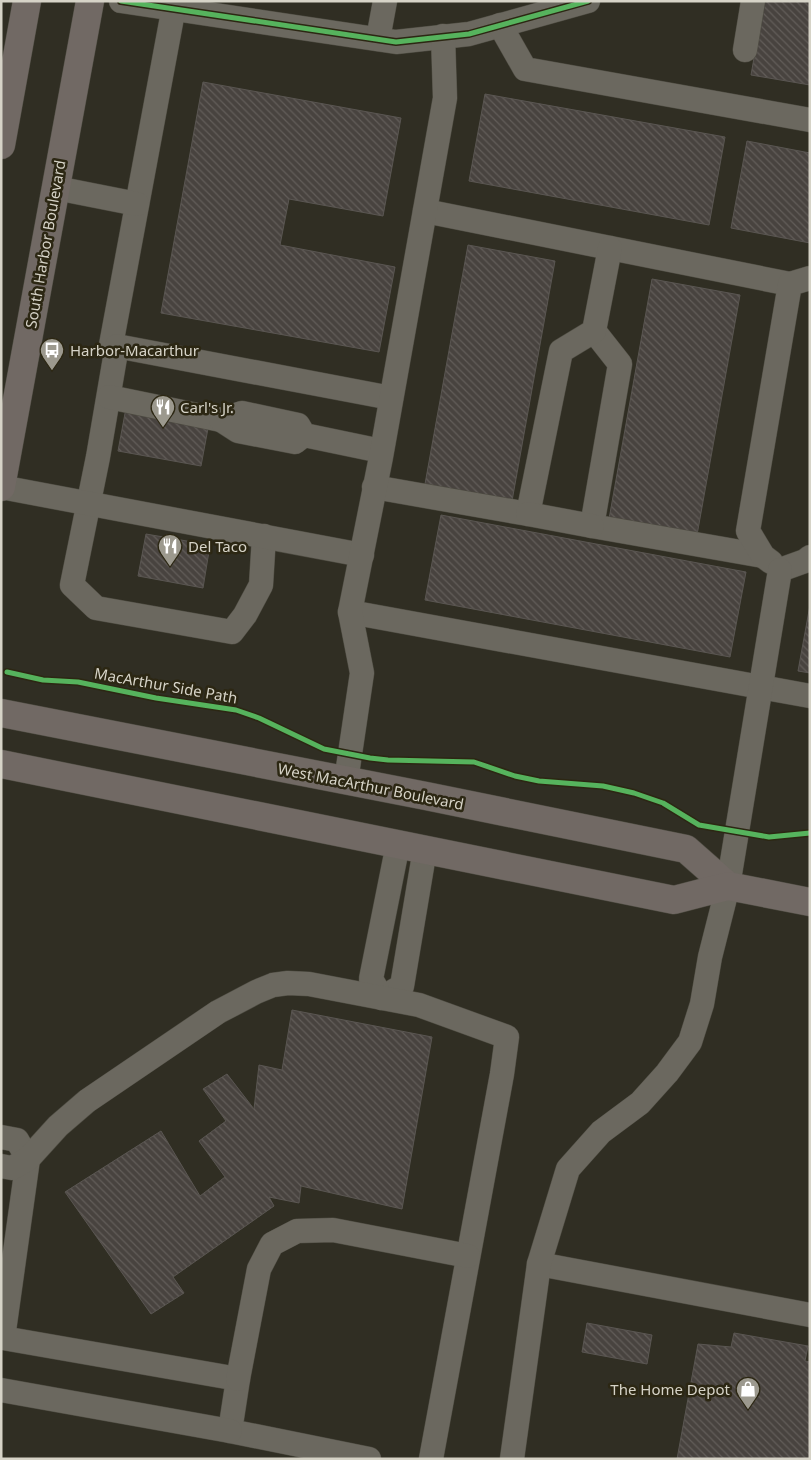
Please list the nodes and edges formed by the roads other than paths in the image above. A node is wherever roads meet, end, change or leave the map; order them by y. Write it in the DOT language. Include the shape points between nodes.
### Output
graph roads {
  1 [pos="27,1"];
  2 [pos="90,1"];
  3 [pos="121,1"];
  4 [pos="385,1"];
  5 [pos="588,1"];
  6 [pos="753,1"];
  7 [pos="174,5"];
  8 [pos="500,25"];
  9 [pos="443,36"];
  10 [pos="378,39"];
  11 [pos="745,50"];
  12 [pos="7,77"];
  13 [pos="810,120"];
  14 [pos="1,145"];
  15 [pos="56,188"];
  16 [pos="137,204"];
  17 [pos="425,211"];
  18 [pos="610,248"];
  19 [pos="800,281"];
  20 [pos="594,331"];
  21 [pos="116,346"];
  22 [pos="109,397"];
  23 [pos="391,398"];
  24 [pos="381,451"];
  25 [pos="1,487"];
  26 [pos="374,487"];
  27 [pos="88,504"];
  28 [pos="528,514"];
  29 [pos="592,526"];
  30 [pos="264,536"];
  31 [pos="362,555"];
  32 [pos="810,556"];
  33 [pos="772,563"];
  34 [pos="350,612"];
  35 [pos="761,687"];
  36 [pos="810,696"];
  37 [pos="1,714"];
  38 [pos="1,764"];
  39 [pos="346,780"];
  40 [pos="398,844"];
  41 [pos="425,849"];
  42 [pos="728,886"];
  43 [pos="810,902"];
  44 [pos="382,998"];
  45 [pos="1,1137"];
  46 [pos="28,1158"];
  47 [pos="1,1166"];
  48 [pos="468,1256"];
  49 [pos="540,1264"];
  50 [pos="810,1315"];
  51 [pos="2,1344"];
  52 [pos="238,1378"];
  53 [pos="1,1390"];
  54 [pos="230,1431"];
  55 [pos="369,1459"];
  56 [pos="431,1459"];
  57 [pos="512,1459"];
  1 -- 12 [label="main road"];
  2 -- 15 [label="main road, South Harbor Boulevard"];
  3 -- 7 [label="street"];
  4 -- 10 [label="street"];
  5 -- 8 [label="street"];
  6 -- 11 [label="street"];
  7 -- 10 [label="street"];
  7 -- 16 [label="street"];
  8 -- 9 [label="street" via="469,34"];
  8 -- 13 [label="street" via="525,69"];
  9 -- 10 [label="street" via="396,42"];
  9 -- 17 [label="street" via="445,98"];
  12 -- 14 [label="main road"];
  15 -- 16 [label="street"];
  15 -- 25 [label="main road, South Harbor Boulevard"];
  16 -- 21 [label="street" via="111,345"];
  17 -- 18 [label="street"];
  17 -- 23 [label="street"];
  18 -- 19 [label="street"];
  18 -- 20 [label="street"];
  19 -- 33 [label="street" via="748,531"];
  20 -- 28 [label="street" via="561,351"];
  20 -- 29 [label="street" via="620,364"];
  21 -- 22 [label="street"];
  21 -- 23 [label="street"];
  22 -- 24 [label="street" via="221,420 242,413 298,425 304,435"];
  22 -- 27 [label="street"];
  23 -- 24 [label="street"];
  24 -- 26 [label="street"];
  25 -- 27 [label="street"];
  26 -- 28 [label="street"];
  26 -- 31 [label="street"];
  27 -- 30 [label="street"];
  27 -- 30 [label="street" via="72,585 96,608 232,632 246,615 261,585"];
  28 -- 29 [label="street"];
  29 -- 33 [label="street"];
  30 -- 31 [label="street"];
  31 -- 34 [label="street"];
  32 -- 33 [label="street" via="805,560"];
  33 -- 35 [label="street"];
  34 -- 35 [label="street"];
  34 -- 39 [label="street" via="362,673"];
  35 -- 36 [label="street"];
  35 -- 42 [label="street"];
  37 -- 39 [label="main road, West MacArthur Boulevard"];
  38 -- 40 [label="main road, West MacArthur Boulevard"];
  39 -- 42 [label="main road, West MacArthur Boulevard" via="686,850"];
  40 -- 41 [label="main road, West MacArthur Boulevard"];
  40 -- 44 [label="street" via="371,979"];
  41 -- 42 [label="main road, West MacArthur Boulevard" via="674,900"];
  41 -- 44 [label="street" via="402,986"];
  42 -- 43 [label="main road, West MacArthur Boulevard"];
  42 -- 49 [label="street" via="702,1004 690,1042 640,1103 601,1132 568,1169"];
  44 -- 46 [label="street" via="288,982 256,992 218,1012 87,1101"];
  44 -- 48 [label="street" via="419,1005 507,1037"];
  45 -- 46 [label="street" via="17,1140"];
  46 -- 47 [label="street" via="12,1168"];
  46 -- 51 [label="street"];
  48 -- 52 [label="street" via="333,1230 297,1231 272,1244 259,1269"];
  48 -- 56 [label="street"];
  49 -- 50 [label="street"];
  49 -- 57 [label="street"];
  51 -- 52 [label="street"];
  52 -- 54 [label="street"];
  53 -- 54 [label="street"];
  54 -- 55 [label="street"];
}
